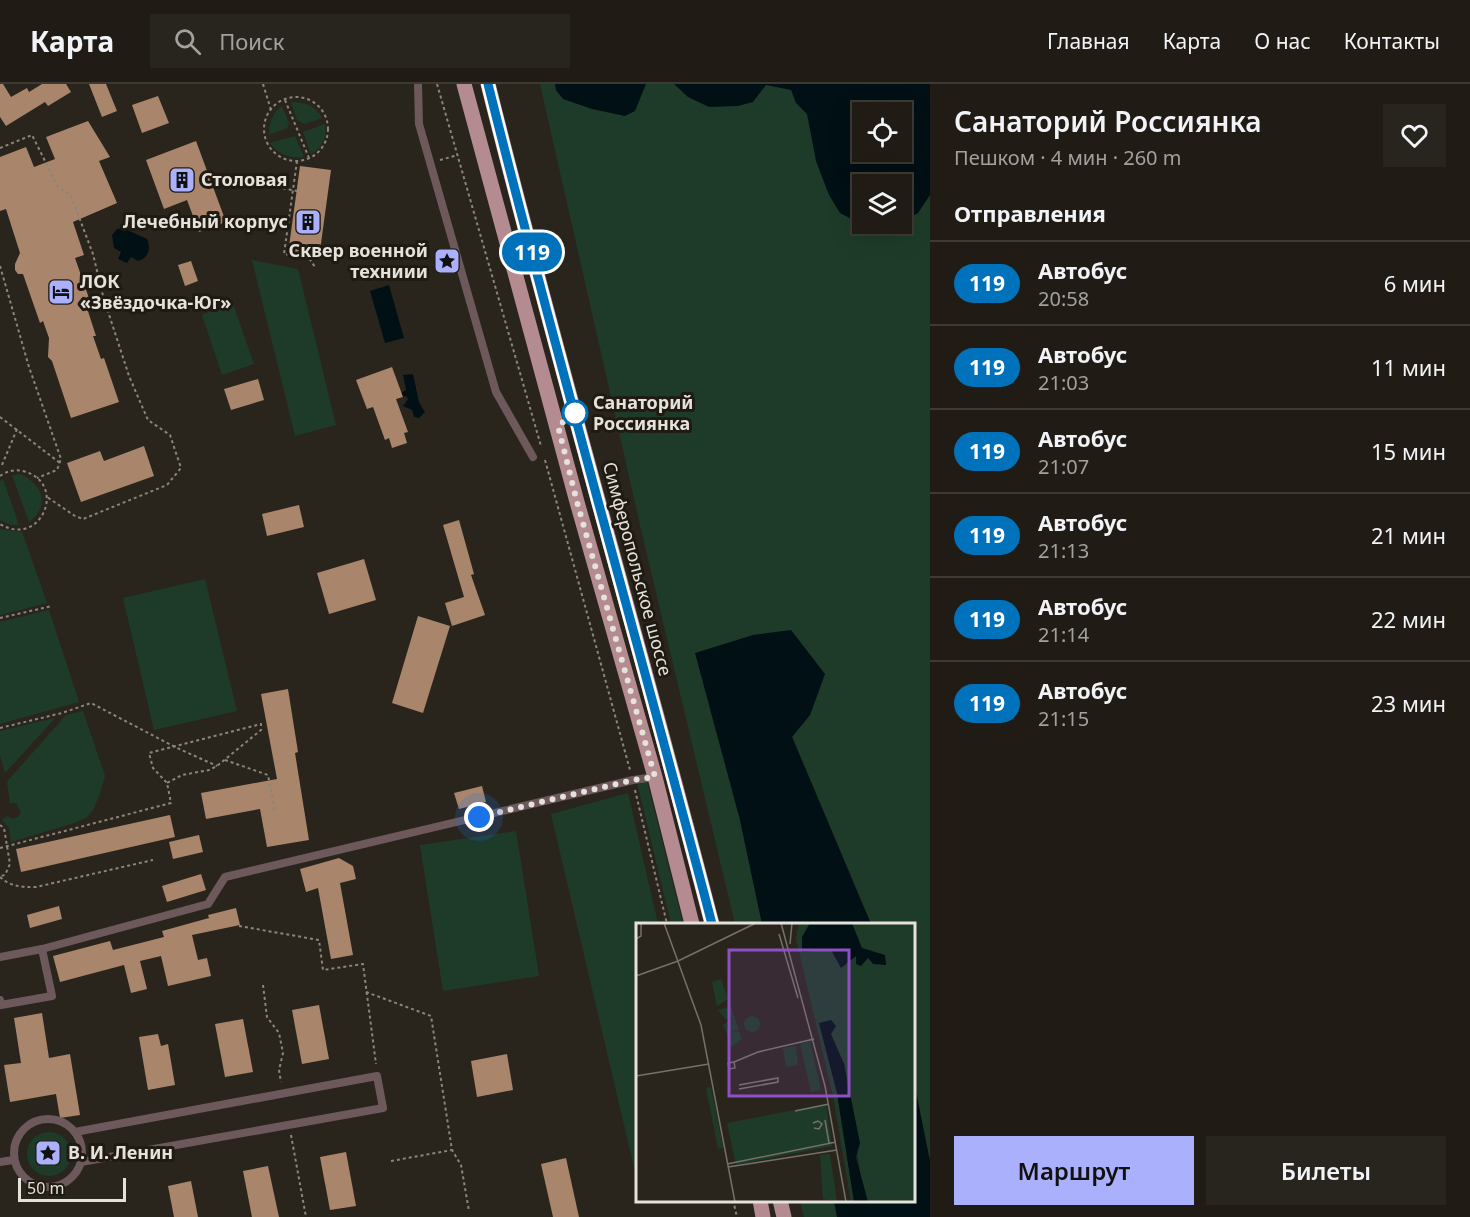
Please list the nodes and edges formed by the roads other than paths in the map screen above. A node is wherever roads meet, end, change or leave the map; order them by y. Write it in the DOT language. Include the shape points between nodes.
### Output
graph roads {
  1 [pos="464,84"];
  2 [pos="488,84"];
  3 [pos="419,87"];
  4 [pos="533,457"];
  5 [pos="655,777"];
  6 [pos="692,923"];
  7 [pos="712,923"];
  8 [pos="42,949"];
  9 [pos="0,957"];
  10 [pos="0,1000"];
  11 [pos="75,1132"];
  12 [pos="13,1160"];
  13 [pos="0,1162"];
  14 [pos="81,1162"];
  15 [pos="760,1202"];
  16 [pos="780,1202"];
  17 [pos="763,1217"];
  18 [pos="784,1217"];
  1 -- 5 [label="main road"];
  2 -- 7 [label="main road, Симферопольское шоссе"];
  3 -- 4 [label="lane" via="419,124 496,392"];
  5 -- 6 [label="main road"];
  5 -- 8 [label="lane" via="225,877 208,904"];
  8 -- 9 [label="lane"];
  8 -- 10 [label="lane" via="52,996 1,1005"];
  11 -- 12 [label="lane" via="55,1119 32,1122 16,1138"];
  11 -- 14 [label="lane" via="83,1155"];
  11 -- 14 [label="lane" via="377,1076 383,1108"];
  12 -- 13 [label="lane"];
  12 -- 14 [label="lane" via="32,1184 47,1188 65,1184 79,1170"];
  15 -- 17 [label="main road"];
  16 -- 18 [label="main road"];
}
